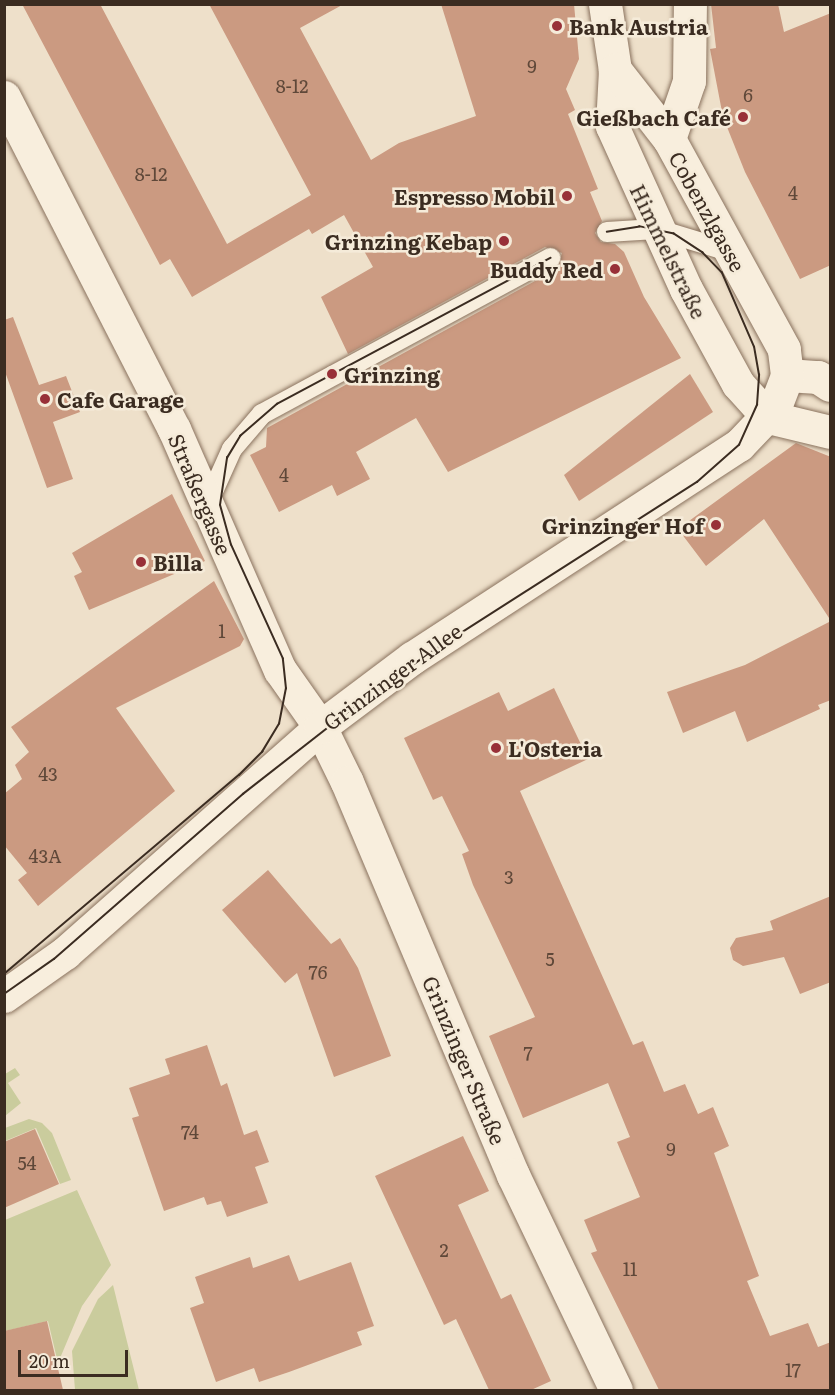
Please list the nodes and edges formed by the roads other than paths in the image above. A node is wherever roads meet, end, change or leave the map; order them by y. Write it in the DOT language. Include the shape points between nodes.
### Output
graph roads {
  1 [pos="605,4"];
  2 [pos="690,4"];
  3 [pos="615,70"];
  4 [pos="4,97"];
  5 [pos="669,139"];
  6 [pos="656,229"];
  7 [pos="607,232"];
  8 [pos="731,252"];
  9 [pos="551,258"];
  10 [pos="787,375"];
  11 [pos="831,385"];
  12 [pos="768,417"];
  13 [pos="831,432"];
  14 [pos="206,507"];
  15 [pos="320,728"];
  16 [pos="4,996"];
  17 [pos="616,1390"];
  1 -- 3 [label="street, Himmelstraße"];
  2 -- 5 [label="street, Cobenzlgasse" via="689,81"];
  3 -- 5 [label="street, Himmelstraße"];
  3 -- 6 [label="street, Himmelstraße" via="612,126"];
  4 -- 14 [label="street, Straßergasse" via="174,429"];
  5 -- 8 [label="street, Cobenzlgasse"];
  6 -- 7 [label="lane"];
  6 -- 8 [label="lane"];
  6 -- 12 [label="street, Himmelstraße" via="738,384"];
  8 -- 10 [label="street, Cobenzlgasse" via="784,349"];
  9 -- 14 [label="lane" via="262,414 232,449"];
  10 -- 11 [label="street" via="818,377"];
  10 -- 12 [label="street, Grinzinger Allee"];
  12 -- 13 [label="street"];
  12 -- 15 [label="street, Grinzinger Allee" via="739,445 421,652"];
  14 -- 15 [label="street, Straßergasse" via="279,670"];
  15 -- 16 [label="street, Grinzinger Allee" via="262,784 65,953"];
  15 -- 17 [label="street, Grinzinger Straße" via="347,782 513,1175"];
}
